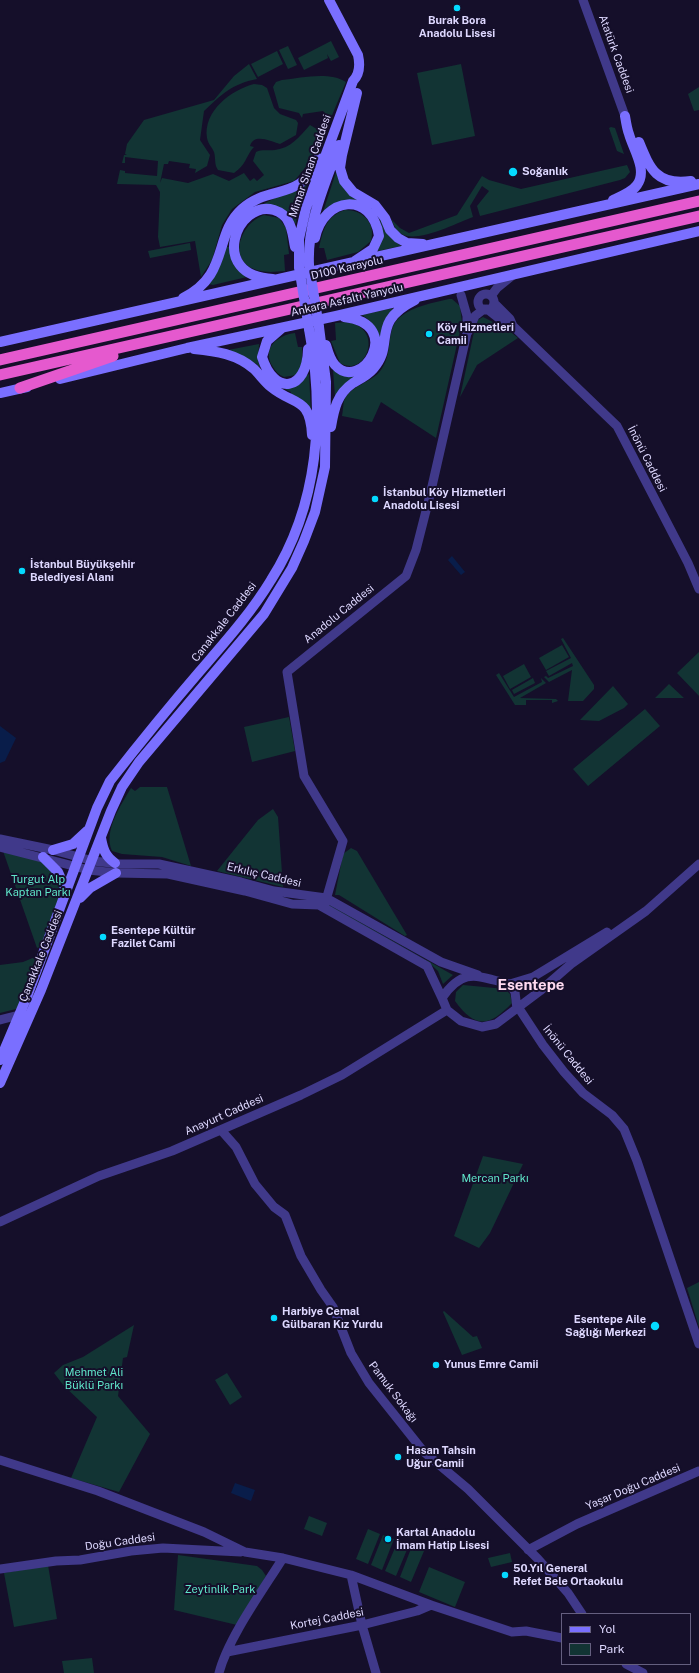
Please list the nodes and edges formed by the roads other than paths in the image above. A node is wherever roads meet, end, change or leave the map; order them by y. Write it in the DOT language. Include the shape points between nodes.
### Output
graph roads {
  1 [pos="329,0"];
  2 [pos="584,0"];
  3 [pos="358,76"];
  4 [pos="358,93"];
  5 [pos="343,108"];
  6 [pos="625,116"];
  7 [pos="699,179"];
  8 [pos="699,184"];
  9 [pos="699,201"];
  10 [pos="596,208"];
  11 [pos="699,216"];
  12 [pos="699,231"];
  13 [pos="433,244"];
  14 [pos="351,264"];
  15 [pos="304,266"];
  16 [pos="514,274"];
  17 [pos="281,279"];
  18 [pos="443,290"];
  19 [pos="432,292"];
  20 [pos="460,295"];
  21 [pos="170,304"];
  22 [pos="485,304"];
  23 [pos="336,316"];
  24 [pos="467,316"];
  25 [pos="286,326"];
  26 [pos="314,328"];
  27 [pos="192,331"];
  28 [pos="467,333"];
  29 [pos="0,342"];
  30 [pos="187,348"];
  31 [pos="0,360"];
  32 [pos="0,374"];
  33 [pos="20,388"];
  34 [pos="0,393"];
  35 [pos="325,467"];
  36 [pos="311,479"];
  37 [pos="699,589"];
  38 [pos="89,828"];
  39 [pos="101,838"];
  40 [pos="0,839"];
  41 [pos="0,847"];
  42 [pos="53,850"];
  43 [pos="43,857"];
  44 [pos="77,862"];
  45 [pos="699,864"];
  46 [pos="91,865"];
  47 [pos="116,868"];
  48 [pos="65,894"];
  49 [pos="76,902"];
  50 [pos="325,902"];
  51 [pos="622,927"];
  52 [pos="478,975"];
  53 [pos="510,984"];
  54 [pos="442,998"];
  55 [pos="517,1008"];
  56 [pos="447,1010"];
  57 [pos="19,1015"];
  58 [pos="0,1020"];
  59 [pos="0,1060"];
  60 [pos="0,1083"];
  61 [pos="221,1130"];
  62 [pos="0,1222"];
  63 [pos="699,1344"];
  64 [pos="0,1460"];
  65 [pos="699,1471"];
  66 [pos="220,1541"];
  67 [pos="528,1550"];
  68 [pos="205,1551"];
  69 [pos="245,1552"];
  70 [pos="283,1558"];
  71 [pos="0,1570"];
  72 [pos="351,1576"];
  73 [pos="431,1605"];
  74 [pos="581,1613"];
  75 [pos="362,1624"];
  76 [pos="519,1632"];
  77 [pos="561,1638"];
  78 [pos="561,1644"];
  79 [pos="227,1652"];
  80 [pos="628,1665"];
  81 [pos="219,1673"];
  82 [pos="376,1673"];
  83 [pos="642,1673"];
  1 -- 3 [label="main road, Mimar Sinan Caddesi" via="358,55"];
  2 -- 6 [label="street, Atatürk Caddesi"];
  3 -- 4 [label="main road, Mimar Sinan Caddesi" via="361,80"];
  3 -- 5 [label="main road, Mimar Sinan Caddesi" via="353,80"];
  4 -- 13 [label="main road" via="342,155 340,168 344,181 353,192 375,205 398,238 407,243"];
  4 -- 15 [label="main road, Mimar Sinan Caddesi" via="313,220"];
  5 -- 15 [label="main road, Mimar Sinan Caddesi" via="306,208 299,239"];
  5 -- 21 [label="main road" via="314,169 289,190 262,197 242,209 226,234 216,267 209,277 192,293"];
  6 -- 7 [label="main road" via="653,172 675,181"];
  6 -- 10 [label="main road" via="628,134 641,170 640,179 629,192"];
  8 -- 10 [label="main road"];
  9 -- 31 [label="highway, D100 Karayolu"];
  10 -- 13 [label="main road"];
  11 -- 27 [label="highway"];
  12 -- 16 [label="main road, Ankara Asfaltı Yanyolu"];
  13 -- 14 [label="main road"];
  14 -- 15 [label="main road" via="372,249 379,236 374,218 367,210 347,204 335,207 325,215"];
  14 -- 17 [label="main road"];
  15 -- 17 [label="main road" via="288,219 281,212 261,209 251,214 236,233 234,241 237,260 240,266 252,274 266,279"];
  15 -- 26 [label="main road, bridge"];
  16 -- 18 [label="main road, Ankara Asfaltı Yanyolu"];
  16 -- 22 [label="street"];
  17 -- 21 [label="main road"];
  18 -- 19 [label="main road, Ankara Asfaltı Yanyolu"];
  18 -- 20 [label="street, İnönü Caddesi"];
  19 -- 23 [label="main road, Ankara Asfaltı Yanyolu"];
  19 -- 35 [label="main road" via="398,310 386,328 380,357 373,369 346,388 338,397"];
  20 -- 22 [label="street, İnönü Caddesi"];
  20 -- 24 [label="street, Anadolu Caddesi"];
  21 -- 29 [label="main road"];
  22 -- 24 [label="street"];
  22 -- 28 [label="street, Anadolu Caddesi" via="475,316"];
  22 -- 37 [label="street, İnönü Caddesi" via="506,324 513,326 617,426"];
  23 -- 25 [label="main road, Ankara Asfaltı Yanyolu"];
  23 -- 26 [label="main road" via="358,318 369,325 373,332 374,351 365,366 351,372 342,371 335,365"];
  24 -- 28 [label="street, Anadolu Caddesi"];
  25 -- 26 [label="main road" via="266,341 262,356 269,372 281,383 291,384 298,380 308,364"];
  25 -- 30 [label="main road, Ankara Asfaltı Yanyolu"];
  26 -- 35 [label="main road" via="326,382"];
  26 -- 36 [label="main road, Canakkale Caddesi" via="318,411"];
  27 -- 32 [label="highway"];
  27 -- 33 [label="highway" via="76,367"];
  28 -- 50 [label="street, Anadolu Caddesi" via="430,495 416,550 406,576 287,672 304,776 343,841"];
  30 -- 33 [label="main road, Ankara Asfaltı Yanyolu"];
  30 -- 36 [label="main road" via="219,352 241,360 254,369 271,388 305,407 311,425"];
  33 -- 34 [label="main road, Ankara Asfaltı Yanyolu"];
  35 -- 39 [label="main road" via="315,512 280,589 235,650 139,762 122,787"];
  36 -- 38 [label="main road, Canakkale Caddesi" via="297,527 272,579 232,633 110,781"];
  38 -- 42 [label="main road" via="73,844"];
  38 -- 44 [label="main road, Canakkale Caddesi"];
  39 -- 46 [label="main road, Çanakkale Caddesi"];
  39 -- 47 [label="main road" via="105,853"];
  40 -- 42 [label="street"];
  41 -- 43 [label="street"];
  42 -- 44 [label="street"];
  43 -- 44 [label="street"];
  43 -- 48 [label="main road" via="58,872"];
  44 -- 46 [label="street, Erkılıç Caddesi"];
  44 -- 48 [label="main road, Canakkale Caddesi"];
  45 -- 51 [label="street" via="646,911"];
  46 -- 47 [label="street, Erkılıç Caddesi"];
  46 -- 49 [label="main road, Çanakkale Caddesi"];
  47 -- 49 [label="main road"];
  47 -- 50 [label="street, Erkılıç Caddesi" via="168,874 245,890 292,904 319,905"];
  48 -- 57 [label="main road, Çanakkale Caddesi"];
  49 -- 60 [label="main road, Çanakkale Caddesi"];
  50 -- 52 [label="street, Erkılıç Caddesi" via="441,962"];
  50 -- 54 [label="street, Erkılıç Caddesi" via="424,964"];
  51 -- 53 [label="street" via="612,929 533,977"];
  51 -- 55 [label="street"];
  52 -- 53 [label="street, Erkılıç Caddesi"];
  52 -- 54 [label="street" via="455,982"];
  53 -- 55 [label="street" via="515,992"];
  54 -- 56 [label="street, Erkılıç Caddesi"];
  55 -- 56 [label="street" via="496,1024 482,1027 461,1021"];
  55 -- 63 [label="street, İnönü Caddesi" via="543,1046 583,1093 612,1115 624,1129"];
  56 -- 61 [label="street, Anayurt Caddesi" via="342,1075"];
  57 -- 58 [label="street"];
  57 -- 59 [label="main road, Çanakkale Caddesi"];
  61 -- 62 [label="street, Anayurt Caddesi" via="172,1151 99,1176"];
  61 -- 67 [label="street, Pamuk Sokağı" via="236,1147 256,1184 274,1207 285,1215 301,1256 333,1307 351,1353 369,1383 424,1452 468,1489"];
  64 -- 66 [label="street" via="98,1491 204,1532"];
  65 -- 67 [label="street, Yaşar Doğu Caddesi" via="577,1524"];
  66 -- 68 [label="street" via="215,1550"];
  66 -- 69 [label="street"];
  67 -- 74 [label="street, Pamuk Sokağı" via="568,1593"];
  68 -- 69 [label="street, Doğu Caddesi"];
  68 -- 71 [label="street, Doğu Caddesi" via="163,1548 131,1550 80,1560"];
  69 -- 70 [label="street"];
  70 -- 72 [label="street"];
  70 -- 79 [label="street"];
  72 -- 73 [label="street"];
  72 -- 75 [label="street"];
  73 -- 75 [label="street, Kortej Caddesi" via="418,1611"];
  73 -- 76 [label="street" via="482,1623"];
  75 -- 79 [label="street, Kortej Caddesi"];
  75 -- 82 [label="street"];
  76 -- 77 [label="street"];
  76 -- 78 [label="street" via="525,1637"];
  79 -- 81 [label="street"];
  80 -- 83 [label="street"];
}
